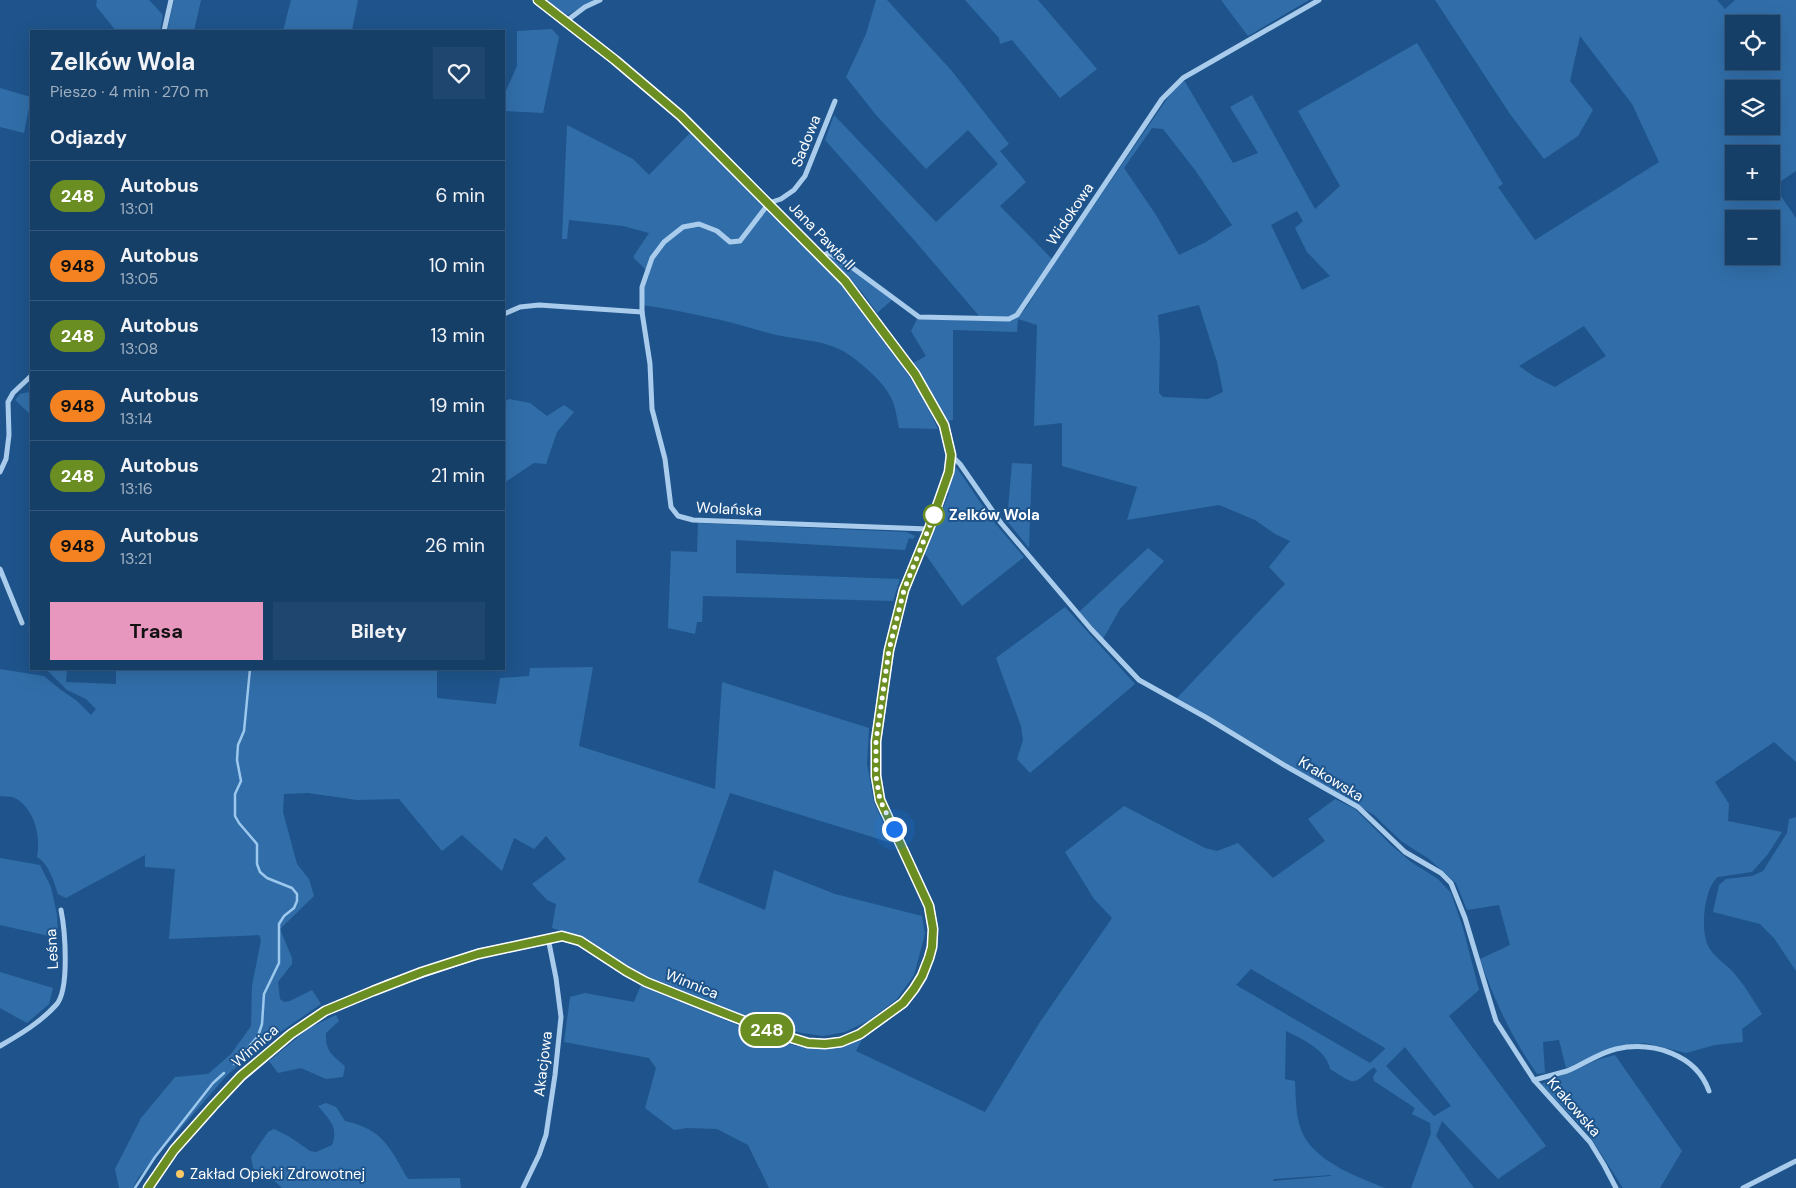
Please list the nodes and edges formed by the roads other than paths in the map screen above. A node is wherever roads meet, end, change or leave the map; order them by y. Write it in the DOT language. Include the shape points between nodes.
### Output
graph roads {
  1 [pos="171,0"];
  2 [pos="538,0"];
  3 [pos="600,0"];
  4 [pos="1319,0"];
  5 [pos="565,22"];
  6 [pos="164,30"];
  7 [pos="835,101"];
  8 [pos="770,204"];
  9 [pos="820,257"];
  10 [pos="642,312"];
  11 [pos="505,314"];
  12 [pos="30,377"];
  13 [pos="951,455"];
  14 [pos="0,472"];
  15 [pos="929,529"];
  16 [pos="0,569"];
  17 [pos="904,590"];
  18 [pos="22,623"];
  19 [pos="61,910"];
  20 [pos="548,938"];
  21 [pos="0,1046"];
  22 [pos="1534,1080"];
  23 [pos="1709,1091"];
  24 [pos="1796,1161"];
  25 [pos="148,1188"];
  26 [pos="523,1188"];
  27 [pos="1616,1188"];
  28 [pos="1743,1188"];
  1 -- 6 [label="street"];
  2 -- 5 [label="street, Jana Pawła II"];
  3 -- 5 [label="street"];
  4 -- 9 [label="street, Widokowa" via="1174,85 1162,98 1017,316 1009,319 919,317 842,260 828,253"];
  5 -- 8 [label="street, Jana Pawła II" via="681,116"];
  7 -- 8 [label="street, Sadowa" via="805,176 794,190"];
  8 -- 9 [label="street, Jana Pawła II"];
  8 -- 10 [label="street, Wolańska" via="740,241 730,242 717,231 698,224 683,227 664,242 652,258 642,287"];
  9 -- 13 [label="street, Jana Pawła II" via="845,281 915,374 944,425"];
  10 -- 11 [label="street" via="539,305 520,307"];
  10 -- 15 [label="street, Wolańska" via="650,364 652,409 665,459 671,507 678,516 705,521"];
  12 -- 14 [label="street" via="8,402 9,435 6,459"];
  13 -- 15 [label="street, Jana Pawła II" via="949,472"];
  13 -- 22 [label="street, Krakowska" via="1001,523 1139,680 1358,807 1405,852 1452,883 1496,1021"];
  15 -- 17 [label="street, Jana Pawła II"];
  16 -- 18 [label="street"];
  17 -- 20 [label="street, Winnica" via="889,650 876,741 876,776 880,800 929,906 933,929 932,947 922,976 903,1003 850,1039 825,1044 808,1043 646,982 580,941 562,936"];
  19 -- 21 [label="street, Leśna" via="66,978 58,1004 21,1034"];
  20 -- 25 [label="street, Winnica" via="437,967 325,1011 291,1034 241,1076 174,1150"];
  20 -- 26 [label="street, Akacjowa" via="561,1017 546,1135"];
  22 -- 23 [label="street" via="1615,1049 1647,1046 1674,1054 1695,1067"];
  22 -- 27 [label="street, Krakowska" via="1590,1142"];
  24 -- 28 [label="street"];
}
